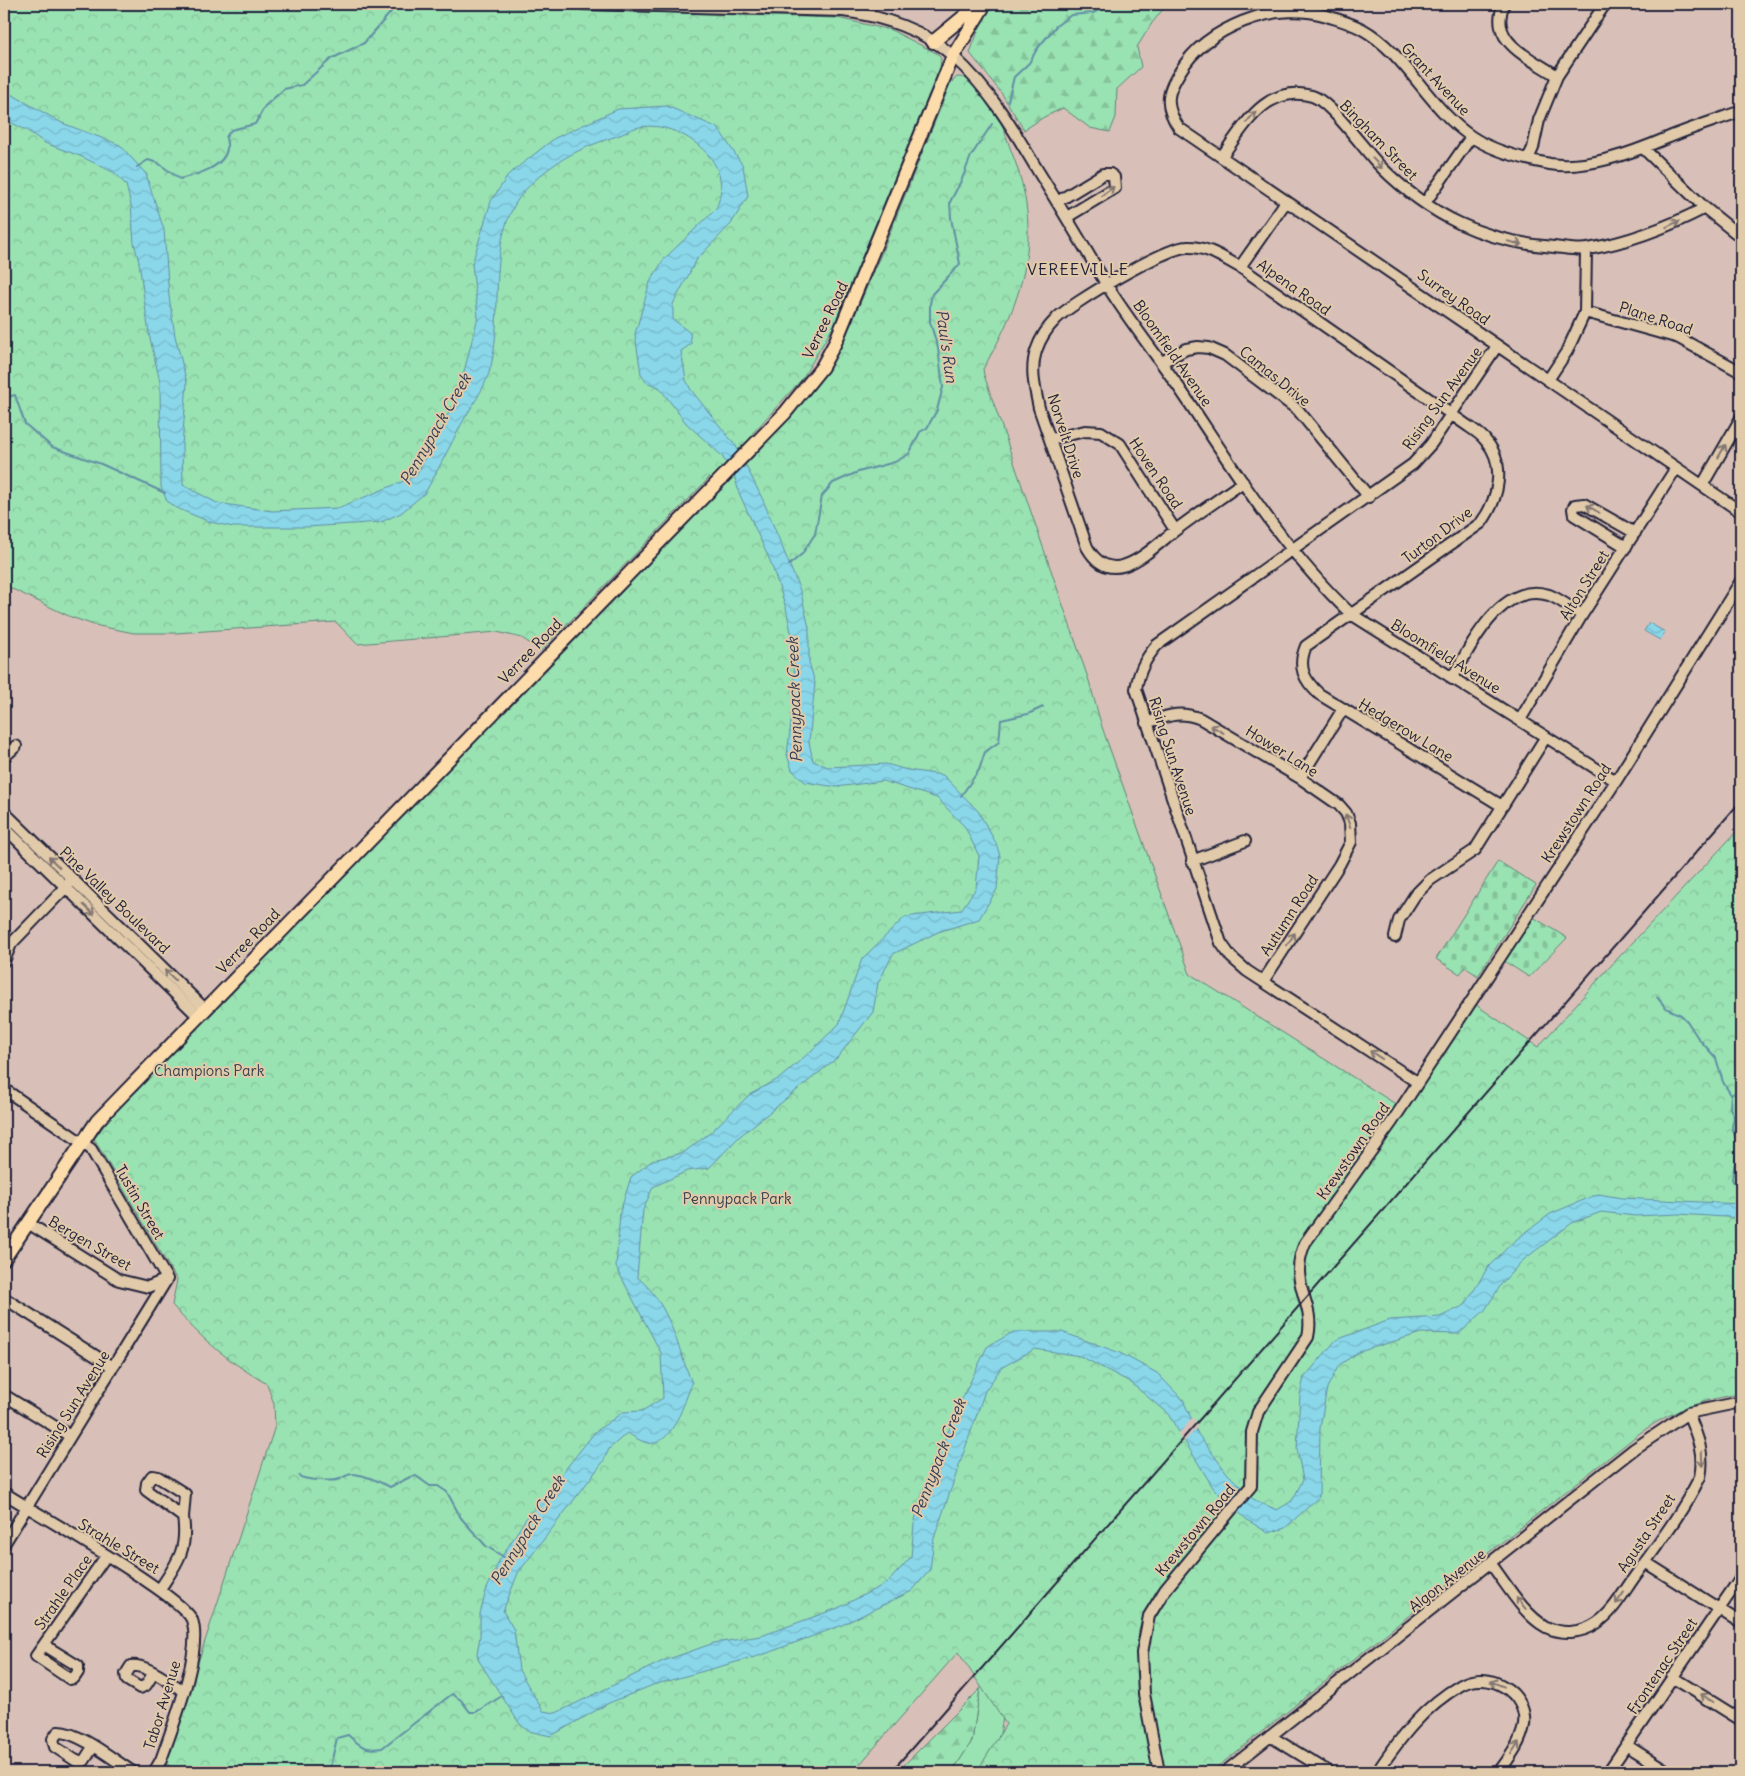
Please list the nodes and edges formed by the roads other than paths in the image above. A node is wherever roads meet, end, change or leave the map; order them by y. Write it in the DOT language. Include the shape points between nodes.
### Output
graph roads {
  1 [pos="583,4"];
  2 [pos="627,4"];
  3 [pos="979,4"];
  4 [pos="985,4"];
  5 [pos="1504,4"];
  6 [pos="1605,4"];
  7 [pos="934,42"];
  8 [pos="953,56"];
  9 [pos="1557,76"];
  10 [pos="1168,95"];
  11 [pos="1741,111"];
  12 [pos="1471,137"];
  13 [pos="1644,149"];
  14 [pos="1222,156"];
  15 [pos="1528,159"];
  16 [pos="1057,202"];
  17 [pos="1285,202"];
  18 [pos="1426,203"];
  19 [pos="1705,208"];
  20 [pos="1067,217"];
  21 [pos="1741,237"];
  22 [pos="1586,250"];
  23 [pos="1240,267"];
  24 [pos="1107,285"];
  25 [pos="1585,312"];
  26 [pos="1497,346"];
  27 [pos="1162,362"];
  28 [pos="1741,372"];
  29 [pos="1548,380"];
  30 [pos="1451,414"];
  31 [pos="1741,418"];
  32 [pos="1051,439"];
  33 [pos="1676,468"];
  34 [pos="1243,482"];
  35 [pos="1703,484"];
  36 [pos="1369,497"];
  37 [pos="1741,512"];
  38 [pos="1175,530"];
  39 [pos="1635,533"];
  40 [pos="1626,547"];
  41 [pos="1292,551"];
  42 [pos="1741,581"];
  43 [pos="1351,614"];
  44 [pos="1582,615"];
  45 [pos="1302,672"];
  46 [pos="1452,679"];
  47 [pos="1343,709"];
  48 [pos="1520,720"];
  49 [pos="1146,723"];
  50 [pos="1545,738"];
  51 [pos="16,746"];
  52 [pos="4,757"];
  53 [pos="1300,778"];
  54 [pos="1616,781"];
  55 [pos="1502,806"];
  56 [pos="4,812"];
  57 [pos="4,827"];
  58 [pos="1245,841"];
  59 [pos="1192,861"];
  60 [pos="1339,866"];
  61 [pos="69,884"];
  62 [pos="1395,937"];
  63 [pos="4,961"];
  64 [pos="1264,980"];
  65 [pos="202,1013"];
  66 [pos="1417,1082"];
  67 [pos="4,1089"];
  68 [pos="83,1142"];
  69 [pos="28,1223"];
  70 [pos="4,1259"];
  71 [pos="167,1279"];
  72 [pos="4,1298"];
  73 [pos="113,1367"];
  74 [pos="4,1395"];
  75 [pos="1741,1402"];
  76 [pos="1688,1413"];
  77 [pos="70,1436"];
  78 [pos="4,1493"];
  79 [pos="27,1508"];
  80 [pos="183,1517"];
  81 [pos="4,1544"];
  82 [pos="106,1556"];
  83 [pos="1645,1562"];
  84 [pos="1491,1564"];
  85 [pos="1741,1577"];
  86 [pos="160,1589"];
  87 [pos="1719,1609"];
  88 [pos="1741,1622"];
  89 [pos="44,1644"];
  90 [pos="195,1644"];
  91 [pos="153,1674"];
  92 [pos="1672,1677"];
  93 [pos="183,1690"];
  94 [pos="1741,1720"];
  95 [pos="1270,1736"];
  96 [pos="1626,1745"];
  97 [pos="93,1748"];
  98 [pos="133,1772"];
  99 [pos="154,1772"];
  100 [pos="1159,1772"];
  101 [pos="1225,1772"];
  102 [pos="1329,1772"];
  103 [pos="1377,1772"];
  104 [pos="1500,1772"];
  105 [pos="1608,1772"];
  106 [pos="1669,1772"];
  1 -- 2 [label="street, Bloomfield Avenue"];
  2 -- 7 [label="street, Bloomfield Avenue" via="843,11 884,20"];
  3 -- 7 [label="main road"];
  4 -- 8 [label="main road, Verree Road"];
  5 -- 9 [label="street" via="1499,20 1503,36"];
  6 -- 9 [label="street"];
  7 -- 8 [label="street, Bloomfield Avenue"];
  8 -- 16 [label="street, Bloomfield Avenue" via="984,87 1000,109"];
  8 -- 65 [label="main road, Verree Road" via="835,343 805,389"];
  9 -- 15 [label="street"];
  10 -- 12 [label="street, Grant Avenue" via="1189,58 1234,24 1261,15 1304,11 1363,29 1386,47 1443,112"];
  10 -- 14 [label="street, Surrey Road" via="1169,114 1179,128"];
  11 -- 13 [label="street, Grant Avenue"];
  12 -- 15 [label="street, Grant Avenue" via="1494,150"];
  12 -- 18 [label="street"];
  13 -- 15 [label="street, Grant Avenue" via="1573,164"];
  13 -- 19 [label="street"];
  14 -- 17 [label="street, Surrey Road"];
  14 -- 18 [label="street, Bingham Street, one-way" via="1253,113 1265,103 1281,95 1313,96 1405,190"];
  16 -- 20 [label="street, Bloomfield Avenue"];
  20 -- 16 [label="street, one-way" via="1114,188 1114,177 1102,174"];
  17 -- 23 [label="street"];
  17 -- 26 [label="street, Surrey Road"];
  18 -- 22 [label="street, Bingham Street, one-way" via="1474,232 1525,245"];
  19 -- 21 [label="street"];
  22 -- 19 [label="street, Bingham Street, one-way" via="1647,235"];
  20 -- 24 [label="street, Bloomfield Avenue"];
  22 -- 25 [label="street"];
  23 -- 24 [label="street, Alpena Road" via="1214,252 1178,248"];
  23 -- 30 [label="street, Alpena Road"];
  24 -- 27 [label="street, Bloomfield Avenue"];
  24 -- 32 [label="street, Norvelt Drive" via="1058,317 1036,352 1034,384"];
  25 -- 28 [label="street, Plane Road" via="1679,338"];
  25 -- 29 [label="street" via="1567,351"];
  26 -- 29 [label="street, Surrey Road"];
  26 -- 30 [label="street, Rising Sun Avenue"];
  27 -- 34 [label="street, Bloomfield Avenue"];
  27 -- 36 [label="street, Camas Drive" via="1186,349 1198,347 1225,355 1298,410"];
  29 -- 33 [label="street, Surrey Road"];
  30 -- 36 [label="street, Rising Sun Avenue" via="1432,444 1413,464"];
  30 -- 43 [label="street, Turton Drive" via="1486,441 1495,455 1499,482 1492,509 1481,523"];
  35 -- 31 [label="street, one-way"];
  32 -- 38 [label="street, Hoven Road" via="1085,431 1101,432 1120,444"];
  32 -- 38 [label="street, Norvelt Drive" via="1092,557 1108,567 1139,560"];
  33 -- 35 [label="street, Surrey Road"];
  33 -- 39 [label="street, Alton Street"];
  34 -- 38 [label="street"];
  34 -- 41 [label="street, Bloomfield Avenue"];
  35 -- 37 [label="street, Surrey Road"];
  36 -- 41 [label="street, Rising Sun Avenue"];
  39 -- 40 [label="street, Alton Street"];
  39 -- 40 [label="street, one-way" via="1584,504 1576,505 1573,512 1578,518"];
  40 -- 44 [label="street, Alton Street"];
  41 -- 43 [label="street, Bloomfield Avenue"];
  41 -- 49 [label="street, Rising Sun Avenue" via="1157,645 1145,660 1136,689"];
  42 -- 54 [label="street, Krewstown Road"];
  43 -- 45 [label="street, Turton Drive" via="1306,646 1302,655"];
  43 -- 46 [label="street, Bloomfield Avenue"];
  44 -- 46 [label="street" via="1550,595 1533,593 1518,596 1481,628"];
  44 -- 48 [label="street, Alton Street"];
  45 -- 47 [label="street, Hedgerow Lane" via="1319,694"];
  46 -- 48 [label="street, Bloomfield Avenue"];
  47 -- 53 [label="street"];
  47 -- 55 [label="street, Hedgerow Lane"];
  48 -- 50 [label="street, Bloomfield Avenue"];
  53 -- 49 [label="street, Hower Lane, one-way" via="1187,713"];
  49 -- 59 [label="street, Rising Sun Avenue"];
  50 -- 54 [label="street, Bloomfield Avenue"];
  50 -- 55 [label="street"];
  51 -- 52 [label="street"];
  60 -- 53 [label="street, Hower Lane, one-way" via="1351,842 1346,814 1339,805"];
  54 -- 66 [label="street, Krewstown Road"];
  55 -- 62 [label="street" via="1475,850 1430,880 1415,895 1399,920"];
  61 -- 56 [label="street, Pine Valley Boulevard, one-way"];
  57 -- 61 [label="street, Pine Valley Boulevard"];
  58 -- 59 [label="street"];
  59 -- 64 [label="street, Rising Sun Avenue" via="1222,943 1231,957"];
  64 -- 60 [label="street, Autumn Road, one-way"];
  61 -- 63 [label="street" via="11,944"];
  61 -- 65 [label="street, Pine Valley Boulevard"];
  66 -- 64 [label="street, Rising Sun Avenue, one-way"];
  65 -- 68 [label="main road, Verree Road" via="97,1121"];
  66 -- 100 [label="street, Krewstown Road" via="1305,1243 1298,1272 1310,1328 1308,1337 1258,1412 1252,1432 1253,1474 1249,1489 1153,1607 1142,1653 1144,1694"];
  67 -- 68 [label="street, Tustin Street"];
  68 -- 69 [label="main road, Verree Road"];
  68 -- 71 [label="street, Tustin Street" via="109,1178"];
  69 -- 70 [label="main road, Verree Road"];
  69 -- 71 [label="street, Bergen Street" via="119,1280 148,1287"];
  71 -- 73 [label="street, Rising Sun Avenue"];
  72 -- 73 [label="street"];
  73 -- 77 [label="street, Rising Sun Avenue"];
  74 -- 77 [label="street"];
  75 -- 76 [label="street"];
  76 -- 83 [label="street, Agusta Street, one-way" via="1700,1443 1700,1477"];
  76 -- 84 [label="street, Algon Avenue" via="1634,1449"];
  77 -- 79 [label="street, Rising Sun Avenue"];
  78 -- 79 [label="street, Strahle Street"];
  79 -- 81 [label="street, Rising Sun Avenue"];
  79 -- 82 [label="street, Strahle Street"];
  80 -- 86 [label="street" via="184,1545 180,1558"];
  82 -- 86 [label="street, Strahle Street"];
  82 -- 89 [label="street, Strahle Place"];
  83 -- 84 [label="street, Agusta Street, one-way" via="1610,1612 1598,1623 1585,1630 1559,1631 1533,1617"];
  83 -- 87 [label="street"];
  84 -- 95 [label="street, Algon Avenue"];
  85 -- 87 [label="street, Frontenac Street"];
  86 -- 90 [label="street, Strahle Street" via="192,1620"];
  87 -- 88 [label="street"];
  87 -- 92 [label="street, Frontenac Street"];
  90 -- 93 [label="street, Tabor Avenue"];
  91 -- 93 [label="street"];
  94 -- 92 [label="street, one-way"];
  92 -- 96 [label="street, Frontenac Street"];
  93 -- 99 [label="street, Tabor Avenue" via="162,1760"];
  95 -- 101 [label="street, Algon Avenue"];
  95 -- 102 [label="street"];
  96 -- 105 [label="street, Frontenac Street"];
  96 -- 106 [label="street"];
  97 -- 98 [label="street"];
  104 -- 103 [label="street, one-way" via="1522,1738 1524,1712 1516,1698 1500,1683 1476,1681 1462,1684 1418,1717"];
}
